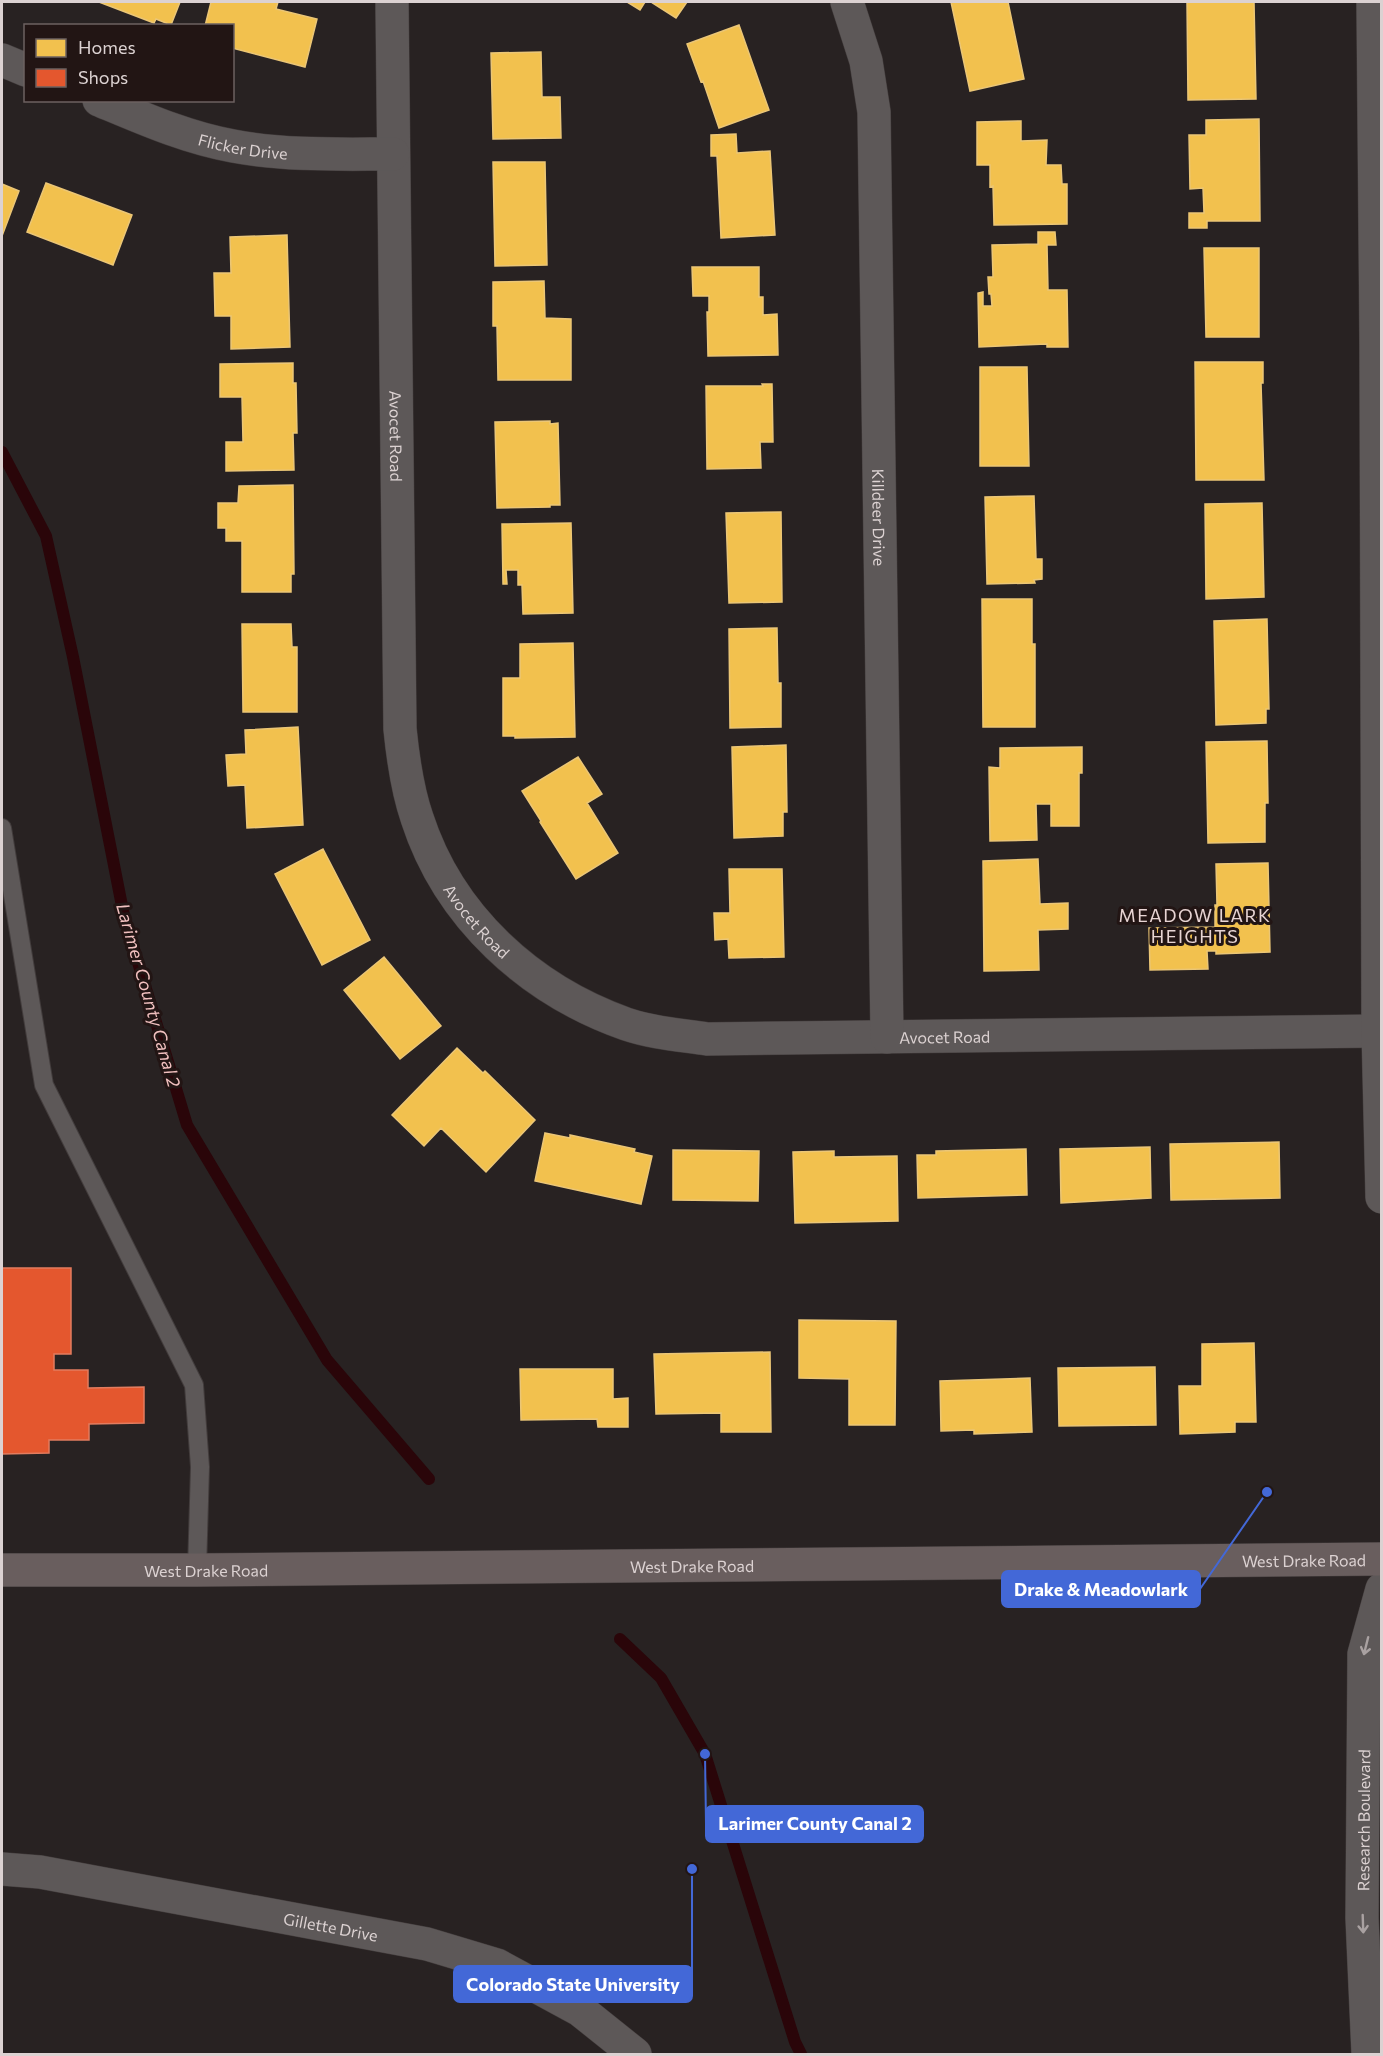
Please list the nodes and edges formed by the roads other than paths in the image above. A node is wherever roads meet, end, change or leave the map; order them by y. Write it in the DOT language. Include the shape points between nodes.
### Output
graph roads {
  1 [pos="392,2"];
  2 [pos="847,2"];
  3 [pos="1373,2"];
  4 [pos="2,60"];
  5 [pos="24,69"];
  6 [pos="104,102"];
  7 [pos="393,154"];
  8 [pos="2,828"];
  9 [pos="5,866"];
  10 [pos="1378,1031"];
  11 [pos="887,1037"];
  12 [pos="1382,1197"];
  13 [pos="1382,1559"];
  14 [pos="2,1570"];
  15 [pos="196,1570"];
  16 [pos="1382,1589"];
  17 [pos="2,1869"];
  18 [pos="635,2055"];
  19 [pos="1368,2055"];
  1 -- 7 [label="street, Avocet Road"];
  2 -- 11 [label="street, Killdeer Drive" via="866,61 874,112"];
  3 -- 10 [label="street"];
  4 -- 5 [label="street"];
  6 -- 7 [label="street, Flicker Drive" via="163,127 232,146 303,155"];
  7 -- 11 [label="street, Avocet Road" via="400,729 417,818 434,860 464,908 502,951 546,986 628,1025 707,1039"];
  8 -- 9 [label="lane"];
  9 -- 15 [label="lane" via="44,1085 194,1385 200,1467"];
  10 -- 11 [label="street, Avocet Road"];
  10 -- 12 [label="street"];
  13 -- 15 [label="main road, West Drake Road"];
  14 -- 15 [label="main road, West Drake Road"];
  16 -- 19 [label="street, Research Boulevard, one-way" via="1364,1654 1362,1918"];
  17 -- 18 [label="street, Gillette Drive" via="40,1872 428,1944 496,1965 580,2010"];
}
